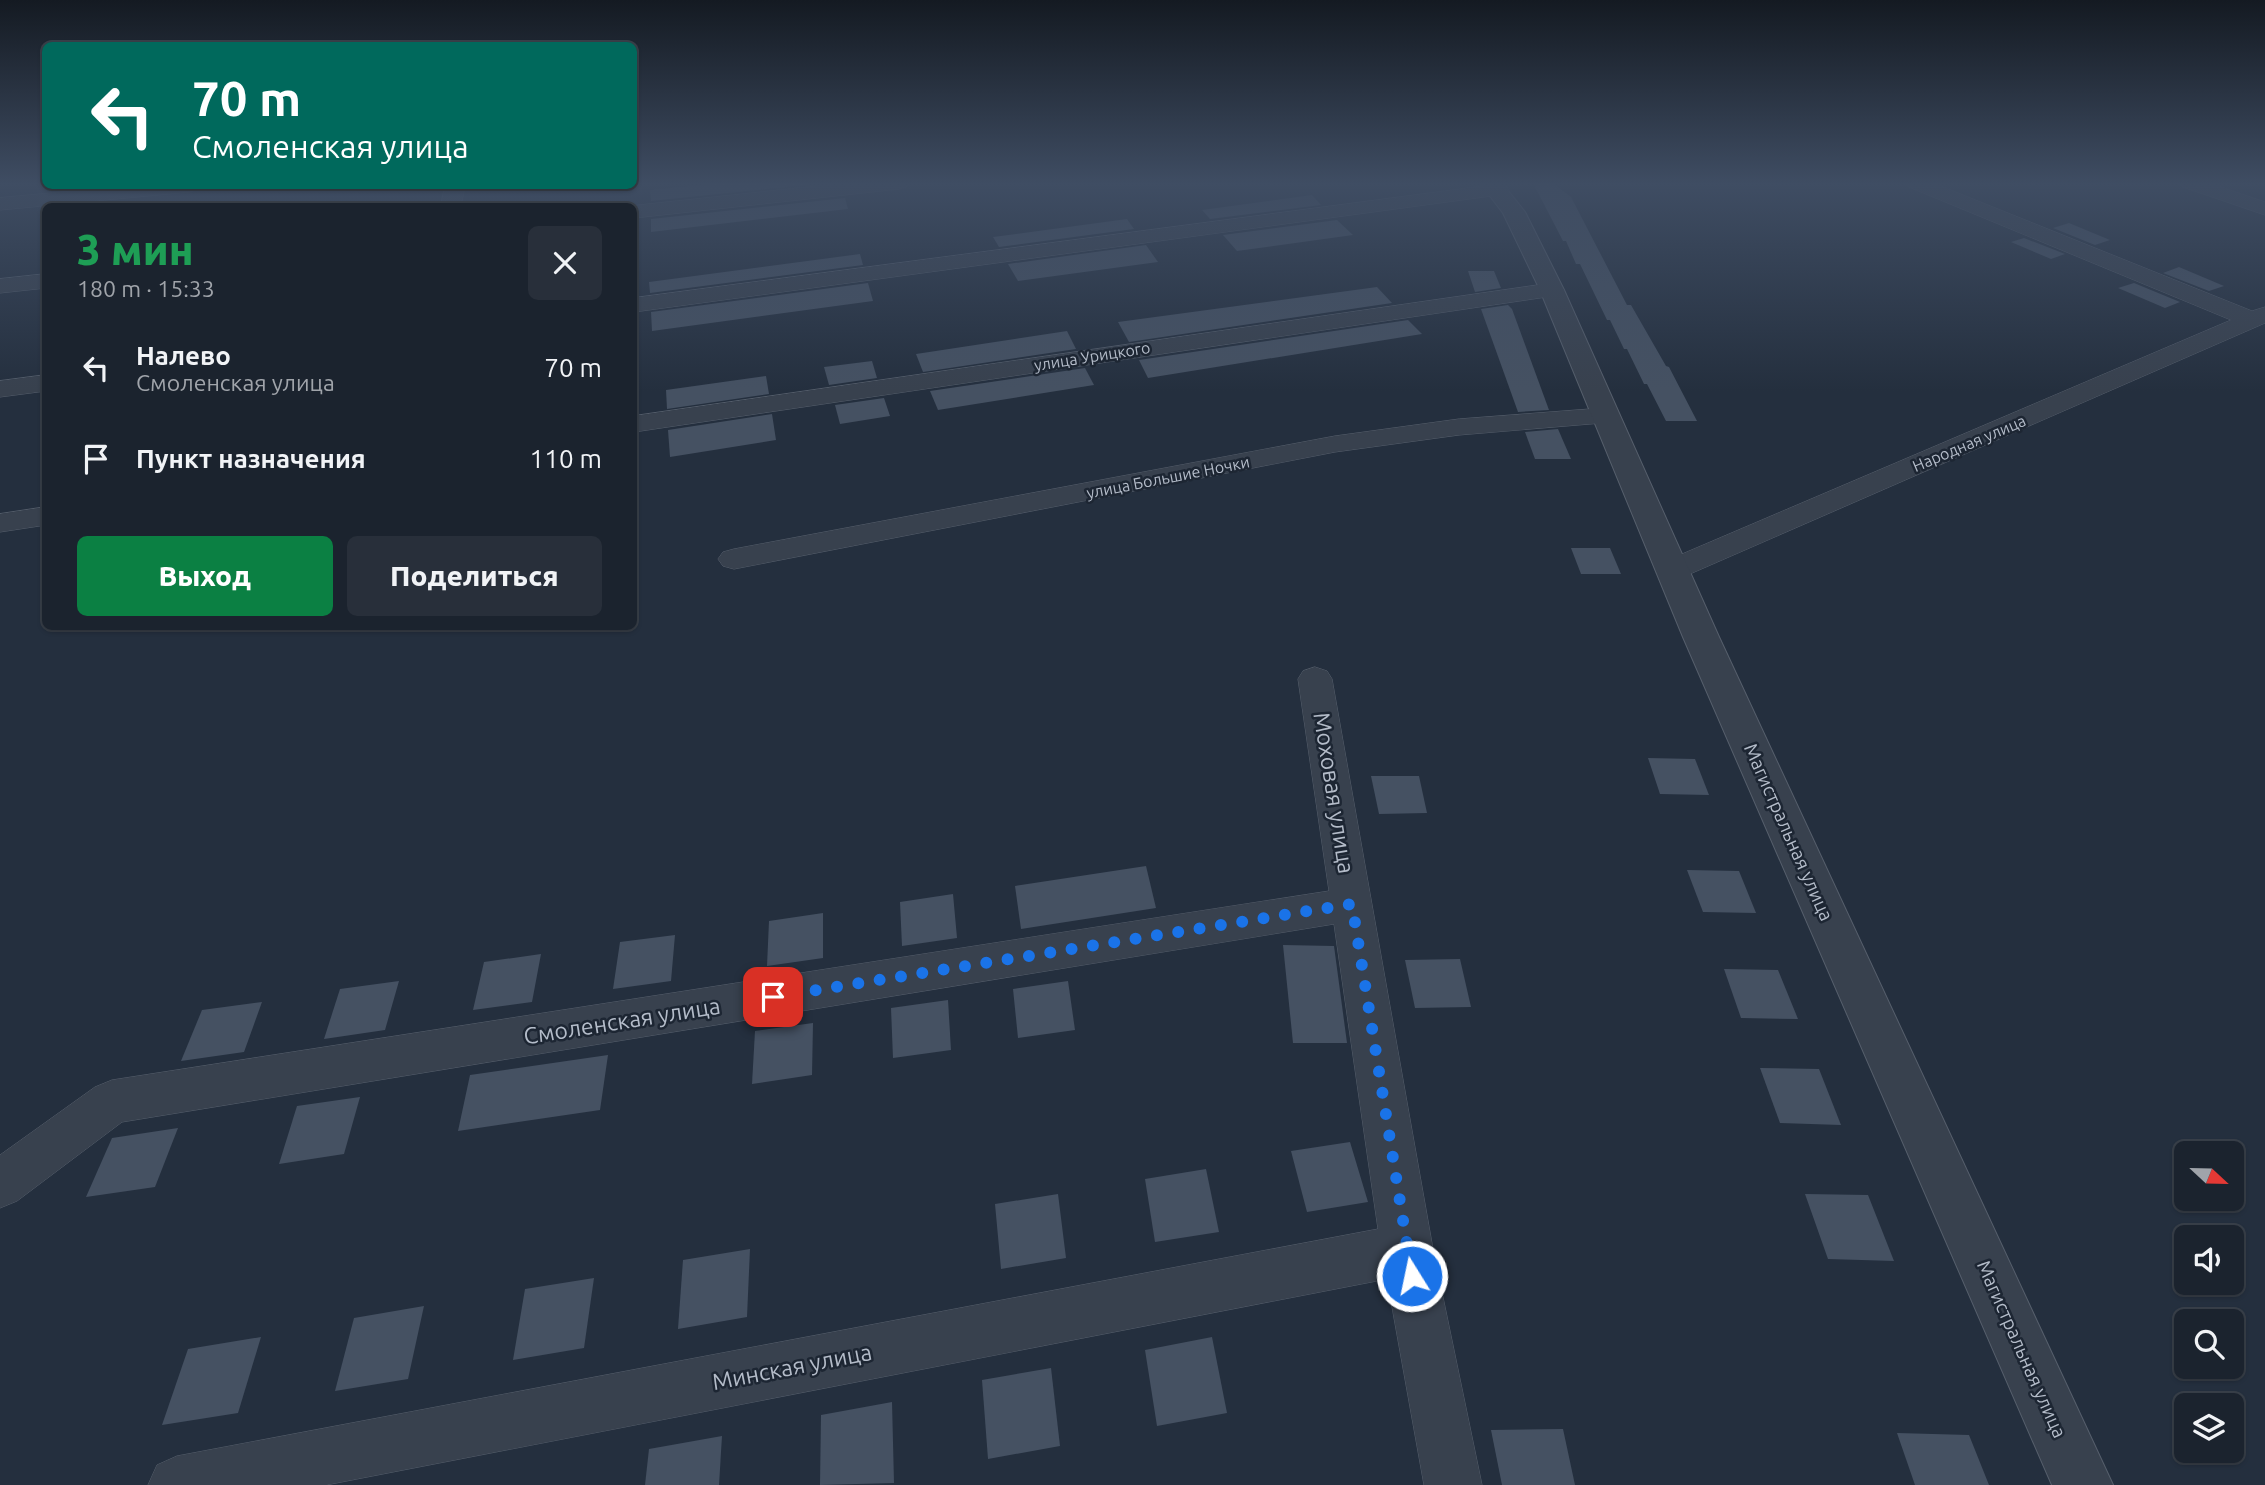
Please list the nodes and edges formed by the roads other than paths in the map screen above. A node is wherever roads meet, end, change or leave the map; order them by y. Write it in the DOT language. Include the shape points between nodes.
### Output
graph roads {
  1 [pos="1025,252"];
  2 [pos="1534,252"];
  3 [pos="2093,252"];
  4 [pos="42,281"];
  5 [pos="0,286"];
  6 [pos="1552,290"];
  7 [pos="637,305"];
  8 [pos="2259,317"];
  9 [pos="42,384"];
  10 [pos="0,389"];
  11 [pos="1604,416"];
  12 [pos="637,424"];
  13 [pos="42,517"];
  14 [pos="0,523"];
  15 [pos="734,559"];
  16 [pos="1672,570"];
  17 [pos="1315,679"];
  18 [pos="1352,904"];
  19 [pos="0,1184"];
  20 [pos="1407,1250"];
  21 [pos="177,1485"];
  22 [pos="1453,1485"];
  23 [pos="2083,1485"];
  1 -- 7 [label="street"];
  2 -- 6 [label="street, Магистральная улица"];
  3 -- 8 [label="street"];
  4 -- 5 [label="street"];
  6 -- 11 [label="street, Магистральная улица"];
  6 -- 12 [label="street, улица Урицкого"];
  8 -- 16 [label="street, Народная улица"];
  9 -- 10 [label="street"];
  11 -- 15 [label="street, улица Большие Ночки" via="1460,427 1335,444"];
  11 -- 16 [label="street, Магистральная улица"];
  13 -- 14 [label="street"];
  16 -- 23 [label="street, Магистральная улица"];
  17 -- 18 [label="street, Моховая улица"];
  18 -- 19 [label="street, Смоленская улица" via="112,1102"];
  18 -- 20 [label="street, Моховая улица"];
  20 -- 21 [label="street, Минская улица"];
  20 -- 22 [label="street, Моховая улица"];
}
